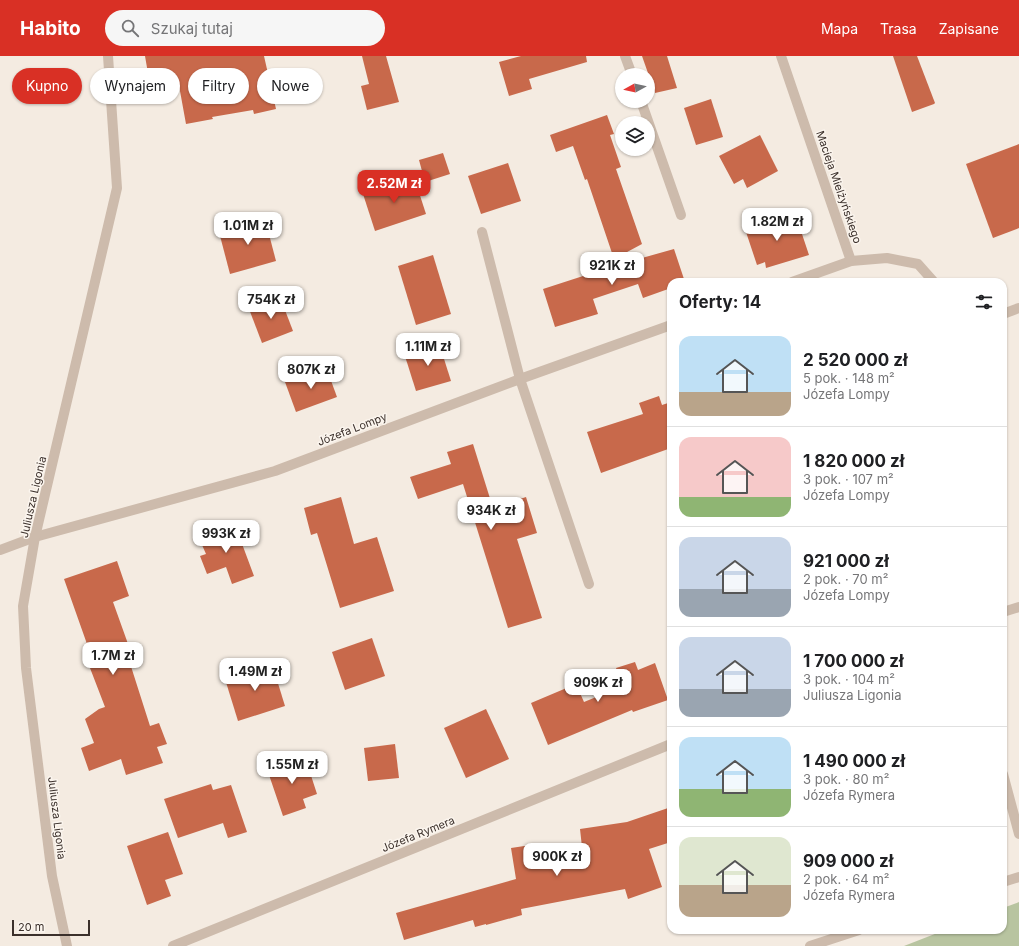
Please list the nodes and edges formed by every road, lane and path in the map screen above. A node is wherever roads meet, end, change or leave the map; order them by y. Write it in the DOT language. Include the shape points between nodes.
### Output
graph roads {
  1 [pos="108,56"];
  2 [pos="625,56"];
  3 [pos="781,56"];
  4 [pos="629,68"];
  5 [pos="643,108"];
  6 [pos="681,215"];
  7 [pos="482,232"];
  8 [pos="851,261"];
  9 [pos="803,278"];
  10 [pos="932,278"];
  11 [pos="1019,308"];
  12 [pos="1007,312"];
  13 [pos="667,326"];
  14 [pos="520,379"];
  15 [pos="35,537"];
  16 [pos="0,550"];
  17 [pos="589,584"];
  18 [pos="1019,606"];
  19 [pos="1007,610"];
  20 [pos="667,746"];
  21 [pos="1007,789"];
  22 [pos="1019,834"];
  23 [pos="1019,877"];
  24 [pos="1007,881"];
  25 [pos="847,934"];
  26 [pos="67,946"];
  27 [pos="173,946"];
  28 [pos="810,946"];
  1 -- 15 [label="street, Juliusza Ligonia" via="117,188"];
  2 -- 4 [label="street"];
  3 -- 8 [label="street, Macieja Mielżyńskiego"];
  5 -- 6 [label="street"];
  7 -- 14 [label="street"];
  8 -- 9 [label="street"];
  8 -- 10 [label="street, Macieja Mielżyńskiego" via="887,258 918,264"];
  11 -- 12 [label="street"];
  13 -- 14 [label="street, Józefa Lompy"];
  14 -- 15 [label="street, Józefa Lompy" via="275,471"];
  14 -- 17 [label="street"];
  15 -- 16 [label="street, Józefa Lompy"];
  15 -- 26 [label="street, Juliusza Ligonia" via="23,606 26,668 52,876"];
  18 -- 19 [label="street"];
  20 -- 27 [label="street, Józefa Rymera"];
  21 -- 22 [label="street"];
  23 -- 24 [label="street"];
  25 -- 28 [label="street"];
}
